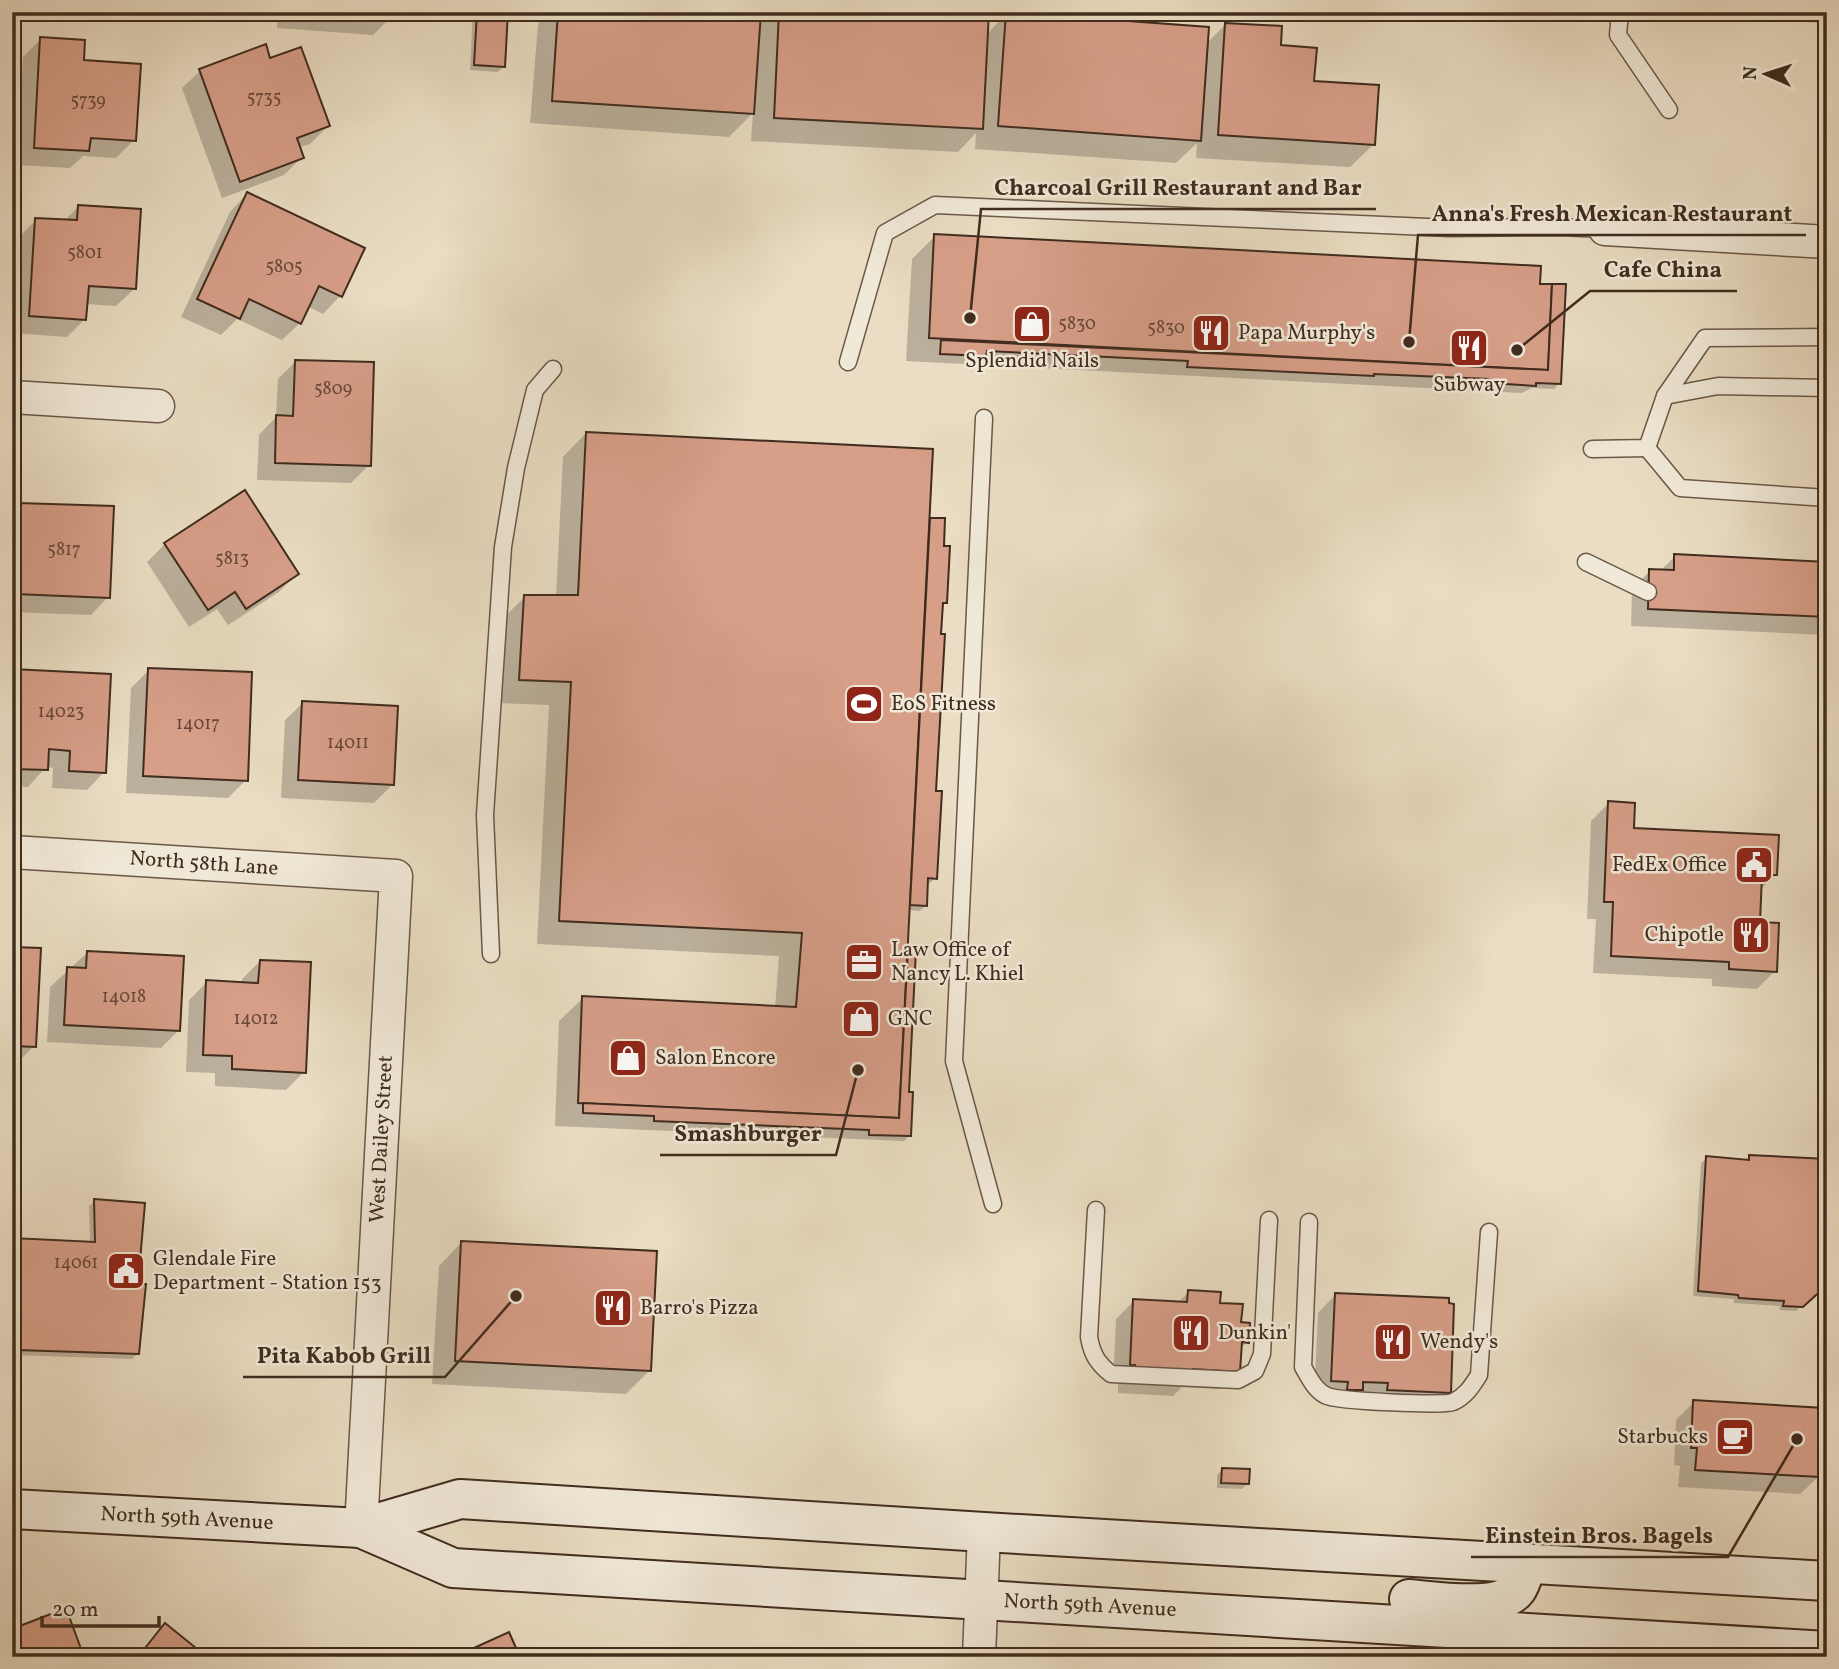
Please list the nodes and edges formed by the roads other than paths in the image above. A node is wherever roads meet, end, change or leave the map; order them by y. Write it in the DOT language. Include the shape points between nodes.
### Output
graph roads {
  1 [pos="1620,12"];
  2 [pos="1668,110"];
  3 [pos="1605,229"];
  4 [pos="1827,242"];
  5 [pos="1827,337"];
  6 [pos="848,362"];
  7 [pos="553,369"];
  8 [pos="1827,388"];
  9 [pos="1665,396"];
  10 [pos="12,397"];
  11 [pos="158,406"];
  12 [pos="985,418"];
  13 [pos="1592,449"];
  14 [pos="1647,449"];
  15 [pos="1827,498"];
  16 [pos="1586,562"];
  17 [pos="1648,592"];
  18 [pos="12,852"];
  19 [pos="396,876"];
  20 [pos="491,954"];
  21 [pos="993,1204"];
  22 [pos="1096,1210"];
  23 [pos="1269,1220"];
  24 [pos="1309,1222"];
  25 [pos="1489,1233"];
  26 [pos="12,1509"];
  27 [pos="361,1528"];
  28 [pos="984,1532"];
  29 [pos="1527,1563"];
  30 [pos="1827,1581"];
  31 [pos="982,1600"];
  32 [pos="1348,1622"];
  33 [pos="1827,1651"];
  34 [pos="979,1657"];
  1 -- 2 [label="lane" via="1619,34"];
  3 -- 4 [label="street"];
  3 -- 6 [label="lane" via="1450,228 934,205 885,233"];
  5 -- 9 [label="lane" via="1705,338"];
  7 -- 20 [label="lane" via="535,390 503,547 485,815"];
  8 -- 9 [label="lane" via="1718,386"];
  9 -- 14 [label="lane"];
  10 -- 11 [label="street"];
  12 -- 21 [label="lane" via="954,1061"];
  13 -- 14 [label="lane"];
  14 -- 15 [label="lane" via="1680,488"];
  16 -- 17 [label="lane"];
  18 -- 19 [label="street, North 58th Lane"];
  19 -- 27 [label="street, West Dailey Street"];
  22 -- 23 [label="lane" via="1089,1337 1092,1353 1111,1374 1238,1380 1255,1371 1262,1354"];
  24 -- 25 [label="lane" via="1303,1367 1327,1396 1359,1400 1451,1403 1468,1392 1479,1375"];
  26 -- 27 [label="main road, North 59th Avenue"];
  27 -- 28 [label="main road, North 59th Avenue" via="460,1499"];
  27 -- 31 [label="main road, North 59th Avenue" via="453,1568"];
  28 -- 29 [label="main road, North 59th Avenue"];
  28 -- 31 [label="street"];
  29 -- 30 [label="main road, North 59th Avenue"];
  29 -- 32 [label="main road" via="1517,1589 1489,1603 1408,1599"];
  31 -- 32 [label="main road, North 59th Avenue"];
  31 -- 34 [label="street"];
  32 -- 33 [label="main road, North 59th Avenue"];
}
